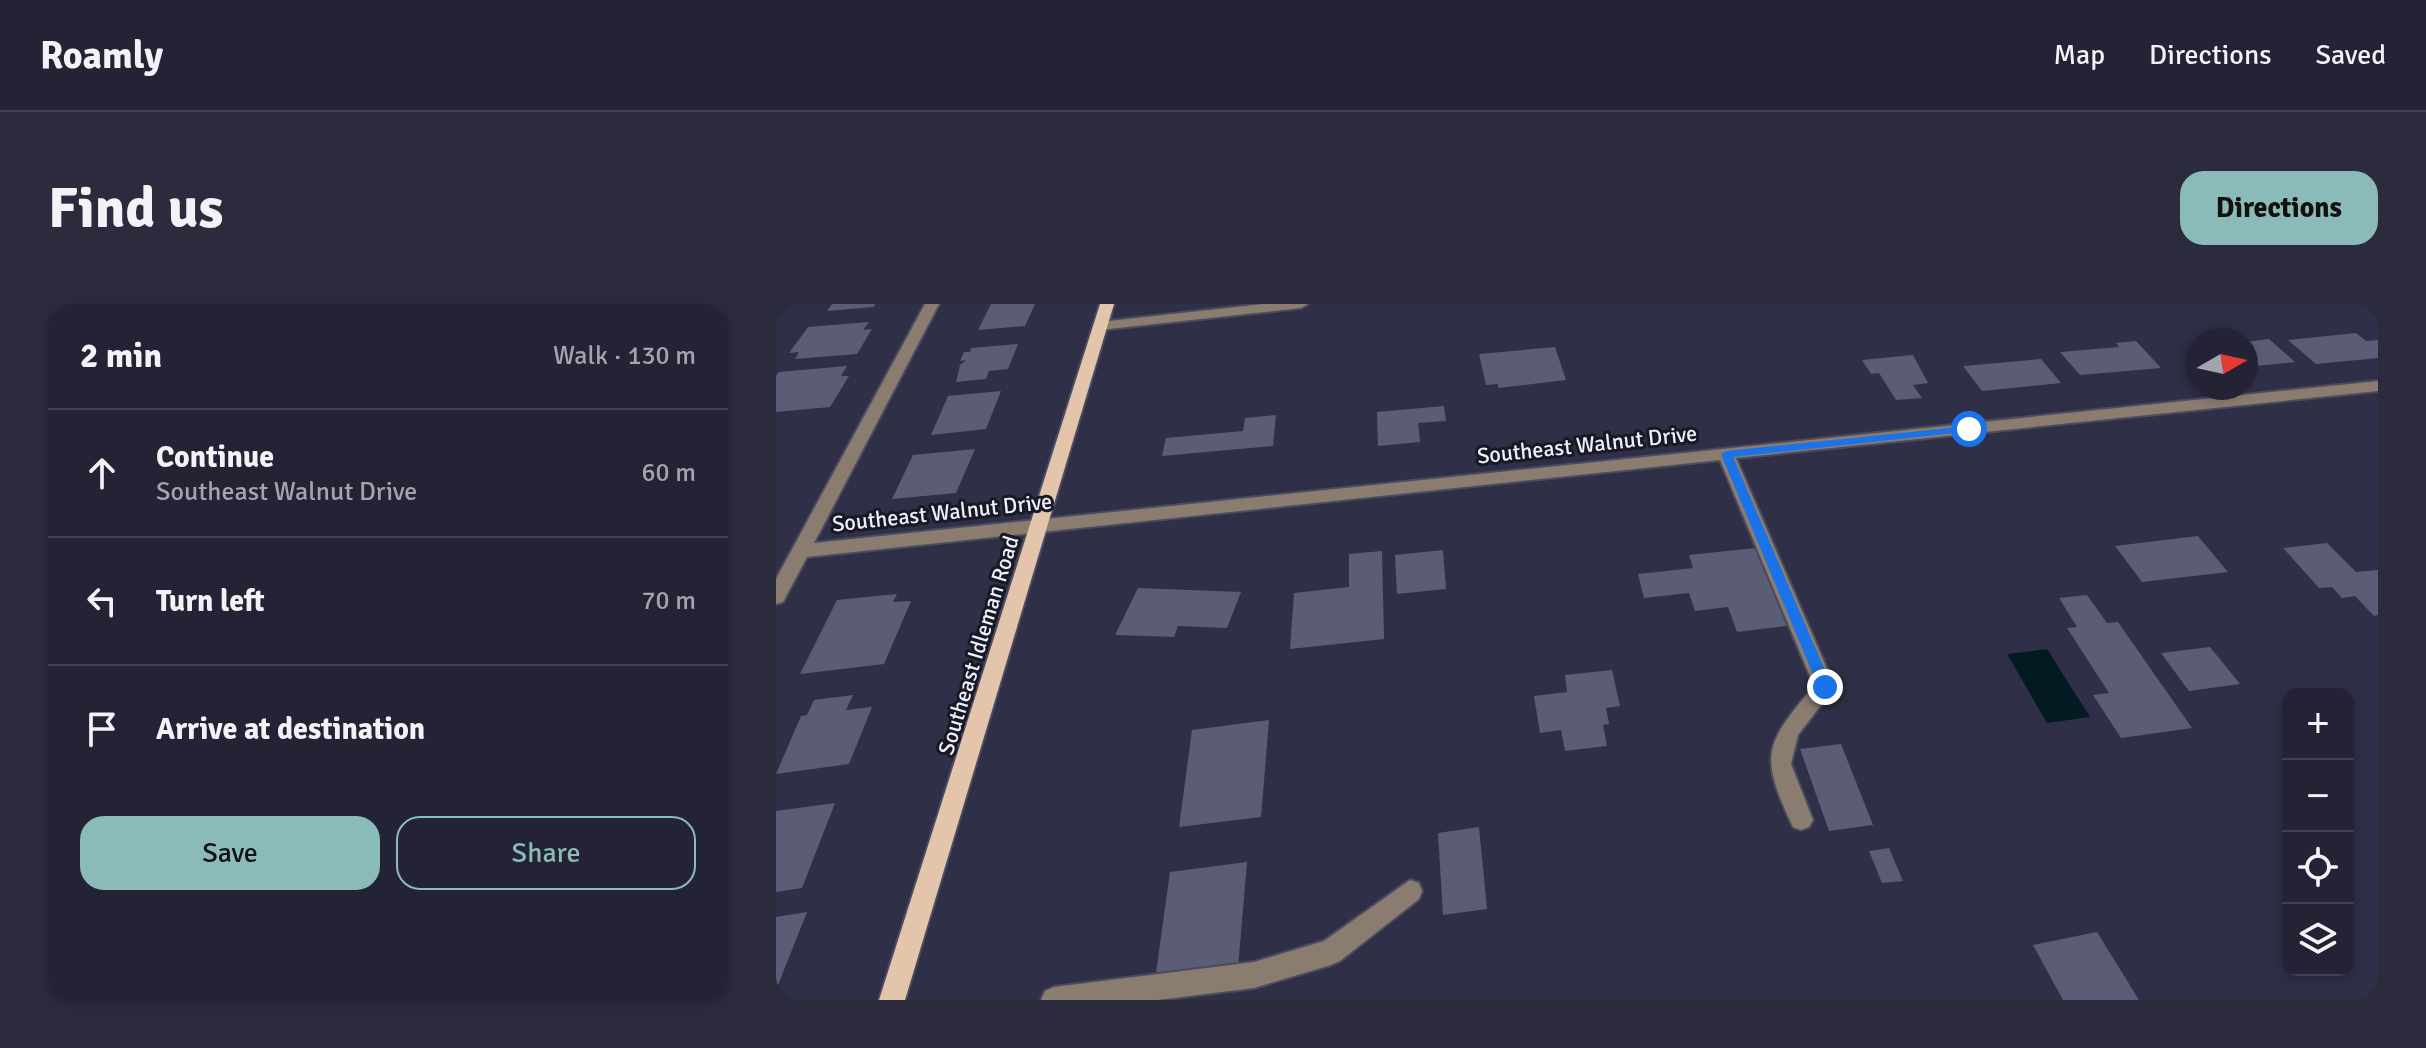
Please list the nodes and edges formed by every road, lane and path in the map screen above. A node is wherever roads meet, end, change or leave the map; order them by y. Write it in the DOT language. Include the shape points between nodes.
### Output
graph roads {
  1 [pos="932,304"];
  2 [pos="1107,304"];
  3 [pos="1301,304"];
  4 [pos="1100,326"];
  5 [pos="2378,386"];
  6 [pos="1726,454"];
  7 [pos="1040,526"];
  8 [pos="801,551"];
  9 [pos="776,597"];
  10 [pos="1801,820"];
  11 [pos="1410,891"];
  12 [pos="892,1000"];
  13 [pos="1054,1000"];
  1 -- 8 [label="street"];
  2 -- 4 [label="main road, Southeast Idleman Road"];
  3 -- 4 [label="street"];
  4 -- 7 [label="main road, Southeast Idleman Road"];
  5 -- 6 [label="street, Southeast Walnut Drive"];
  6 -- 7 [label="street, Southeast Walnut Drive"];
  6 -- 10 [label="street" via="1825,687 1788,732 1780,764"];
  7 -- 8 [label="street, Southeast Walnut Drive"];
  7 -- 12 [label="main road, Southeast Idleman Road"];
  8 -- 9 [label="street"];
  11 -- 13 [label="street" via="1331,952 1293,964 1254,975"];
}
